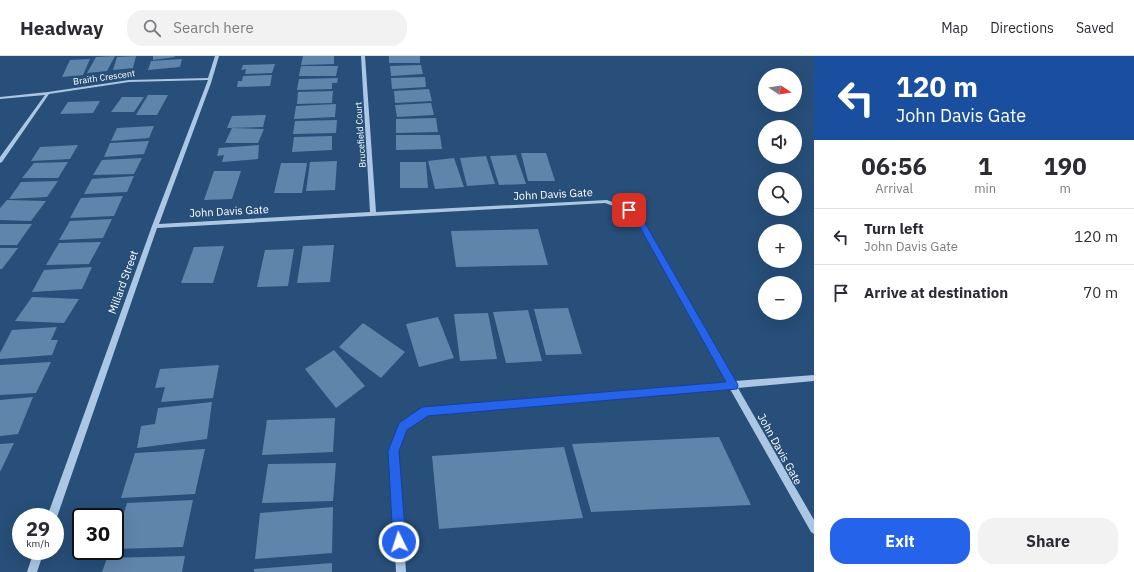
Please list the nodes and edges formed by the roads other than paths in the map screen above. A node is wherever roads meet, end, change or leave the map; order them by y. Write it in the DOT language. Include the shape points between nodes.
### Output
graph roads {
  1 [pos="217,56"];
  2 [pos="362,56"];
  3 [pos="210,79"];
  4 [pos="48,93"];
  5 [pos="0,98"];
  6 [pos="0,161"];
  7 [pos="373,214"];
  8 [pos="155,226"];
  9 [pos="814,378"];
  10 [pos="733,386"];
  11 [pos="55,508"];
  12 [pos="814,529"];
  13 [pos="36,560"];
  14 [pos="32,572"];
  15 [pos="401,572"];
  1 -- 3 [label="street, Millard Street"];
  2 -- 7 [label="street, Brucefield Court"];
  3 -- 4 [label="street, Braith Crescent" via="129,81"];
  3 -- 8 [label="street, Millard Street"];
  4 -- 5 [label="street, Braith Crescent"];
  4 -- 6 [label="street"];
  7 -- 8 [label="street, John Davis Gate"];
  7 -- 10 [label="street, John Davis Gate" via="605,202 629,210 641,223"];
  8 -- 11 [label="street, Millard Street"];
  9 -- 10 [label="street"];
  10 -- 12 [label="street, John Davis Gate"];
  10 -- 15 [label="street" via="426,411 403,426 394,451"];
  13 -- 14 [label="street"];
}
